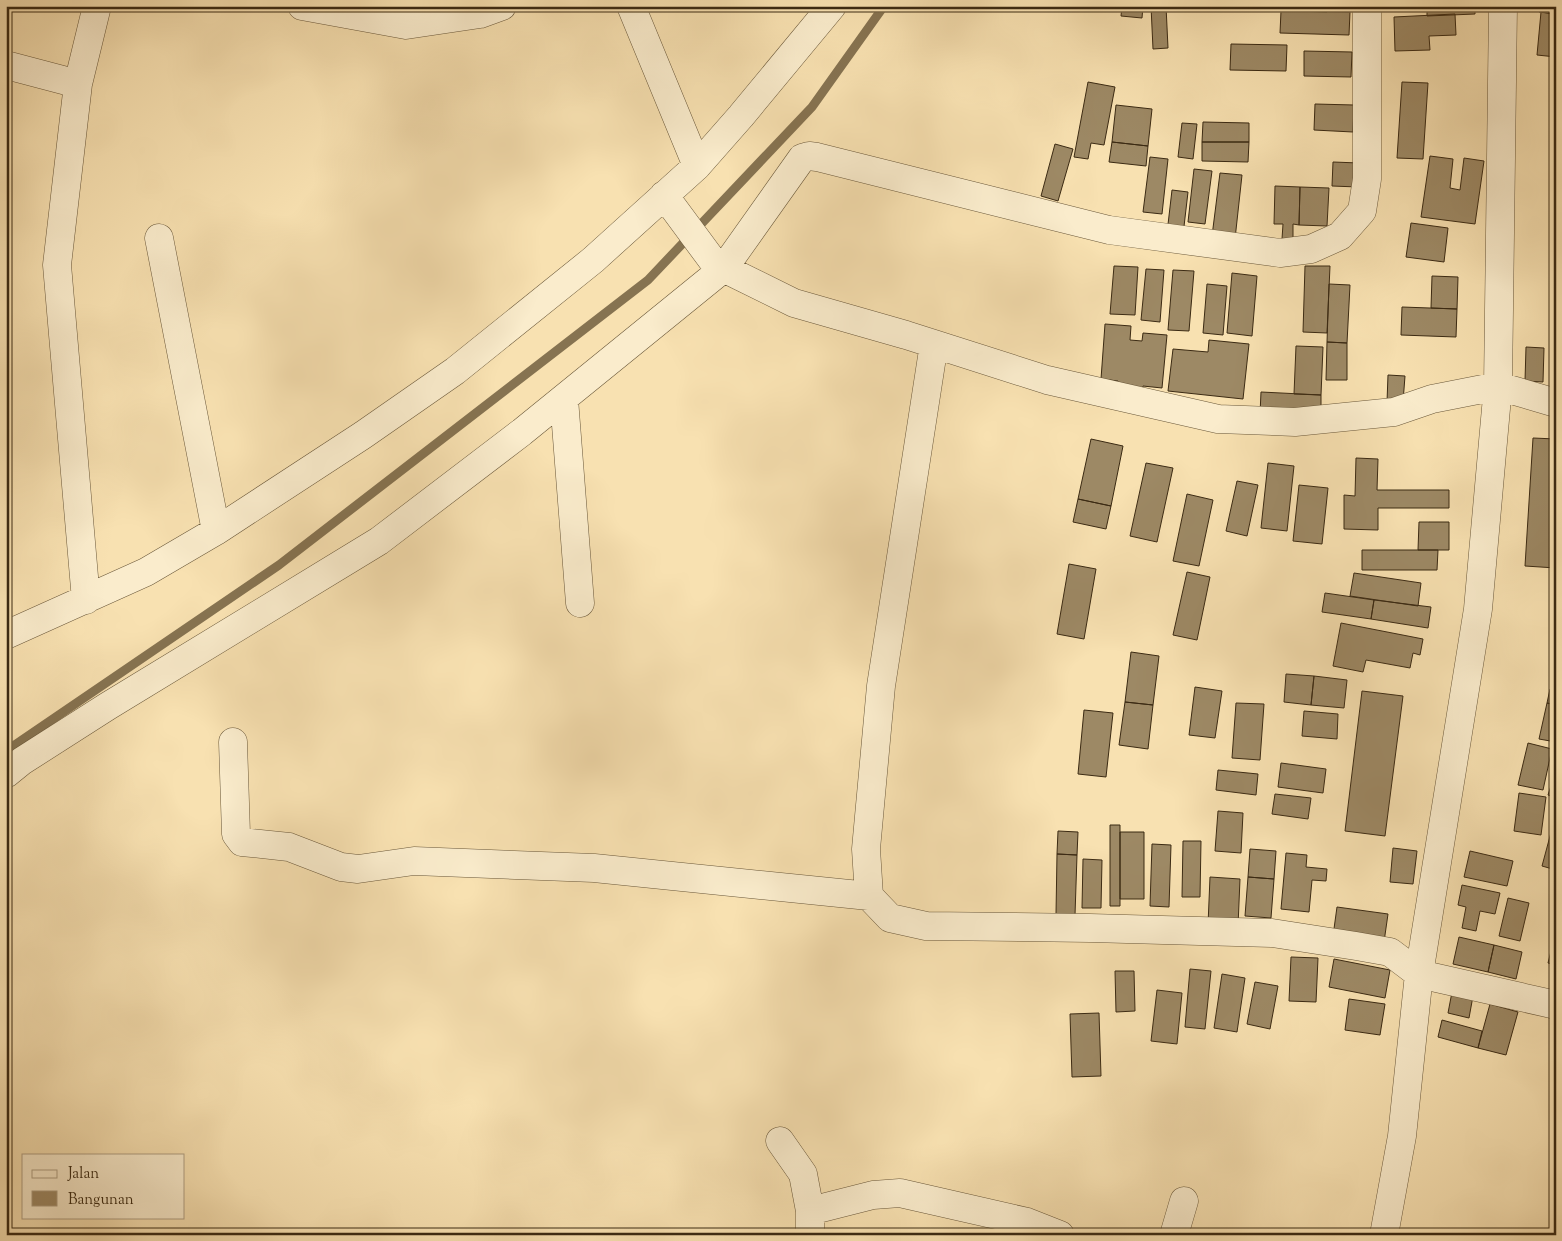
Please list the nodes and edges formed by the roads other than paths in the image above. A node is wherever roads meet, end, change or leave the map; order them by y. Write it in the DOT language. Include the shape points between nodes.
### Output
graph roads {
  1 [pos="97,6"];
  2 [pos="302,6"];
  3 [pos="502,6"];
  4 [pos="631,6"];
  5 [pos="832,6"];
  6 [pos="1367,6"];
  7 [pos="1503,6"];
  8 [pos="6,65"];
  9 [pos="78,84"];
  10 [pos="696,166"];
  11 [pos="664,195"];
  12 [pos="159,238"];
  13 [pos="720,266"];
  14 [pos="934,344"];
  15 [pos="1498,386"];
  16 [pos="564,399"];
  17 [pos="1556,403"];
  18 [pos="216,531"];
  19 [pos="86,600"];
  20 [pos="580,603"];
  21 [pos="6,635"];
  22 [pos="233,742"];
  23 [pos="6,774"];
  24 [pos="869,896"];
  25 [pos="1419,974"];
  26 [pos="1556,1005"];
  27 [pos="780,1141"];
  28 [pos="1184,1201"];
  29 [pos="810,1223"];
  30 [pos="1060,1235"];
  31 [pos="1174,1235"];
  32 [pos="1384,1235"];
  1 -- 9 [label="street"];
  2 -- 3 [label="street" via="406,25 480,14"];
  4 -- 10 [label="street"];
  5 -- 10 [label="street"];
  6 -- 13 [label="street" via="1367,178 1362,211 1340,236 1311,249 1280,253 1110,230 809,156 802,158"];
  7 -- 15 [label="street"];
  8 -- 9 [label="street"];
  9 -- 19 [label="street" via="57,265"];
  10 -- 11 [label="street"];
  11 -- 13 [label="street"];
  11 -- 18 [label="street" via="593,260 455,371"];
  12 -- 18 [label="street"];
  13 -- 14 [label="street" via="794,303"];
  13 -- 16 [label="street"];
  14 -- 15 [label="street" via="1047,380 1218,419 1295,422 1394,412 1432,399"];
  14 -- 24 [label="street" via="881,686 866,849"];
  15 -- 17 [label="street"];
  15 -- 25 [label="street" via="1478,609"];
  16 -- 20 [label="street"];
  16 -- 23 [label="street" via="379,541 108,706"];
  18 -- 19 [label="street" via="146,572"];
  19 -- 21 [label="street"];
  22 -- 24 [label="street" via="236,834 242,842 289,847 341,867 358,869 414,861 594,868"];
  24 -- 25 [label="street" via="890,918 926,926 1272,933 1390,952"];
  25 -- 26 [label="street"];
  25 -- 32 [label="street" via="1402,1136"];
  27 -- 29 [label="street" via="803,1174"];
  28 -- 31 [label="street"];
  29 -- 30 [label="street" via="873,1195 900,1193 1027,1222"];
}
